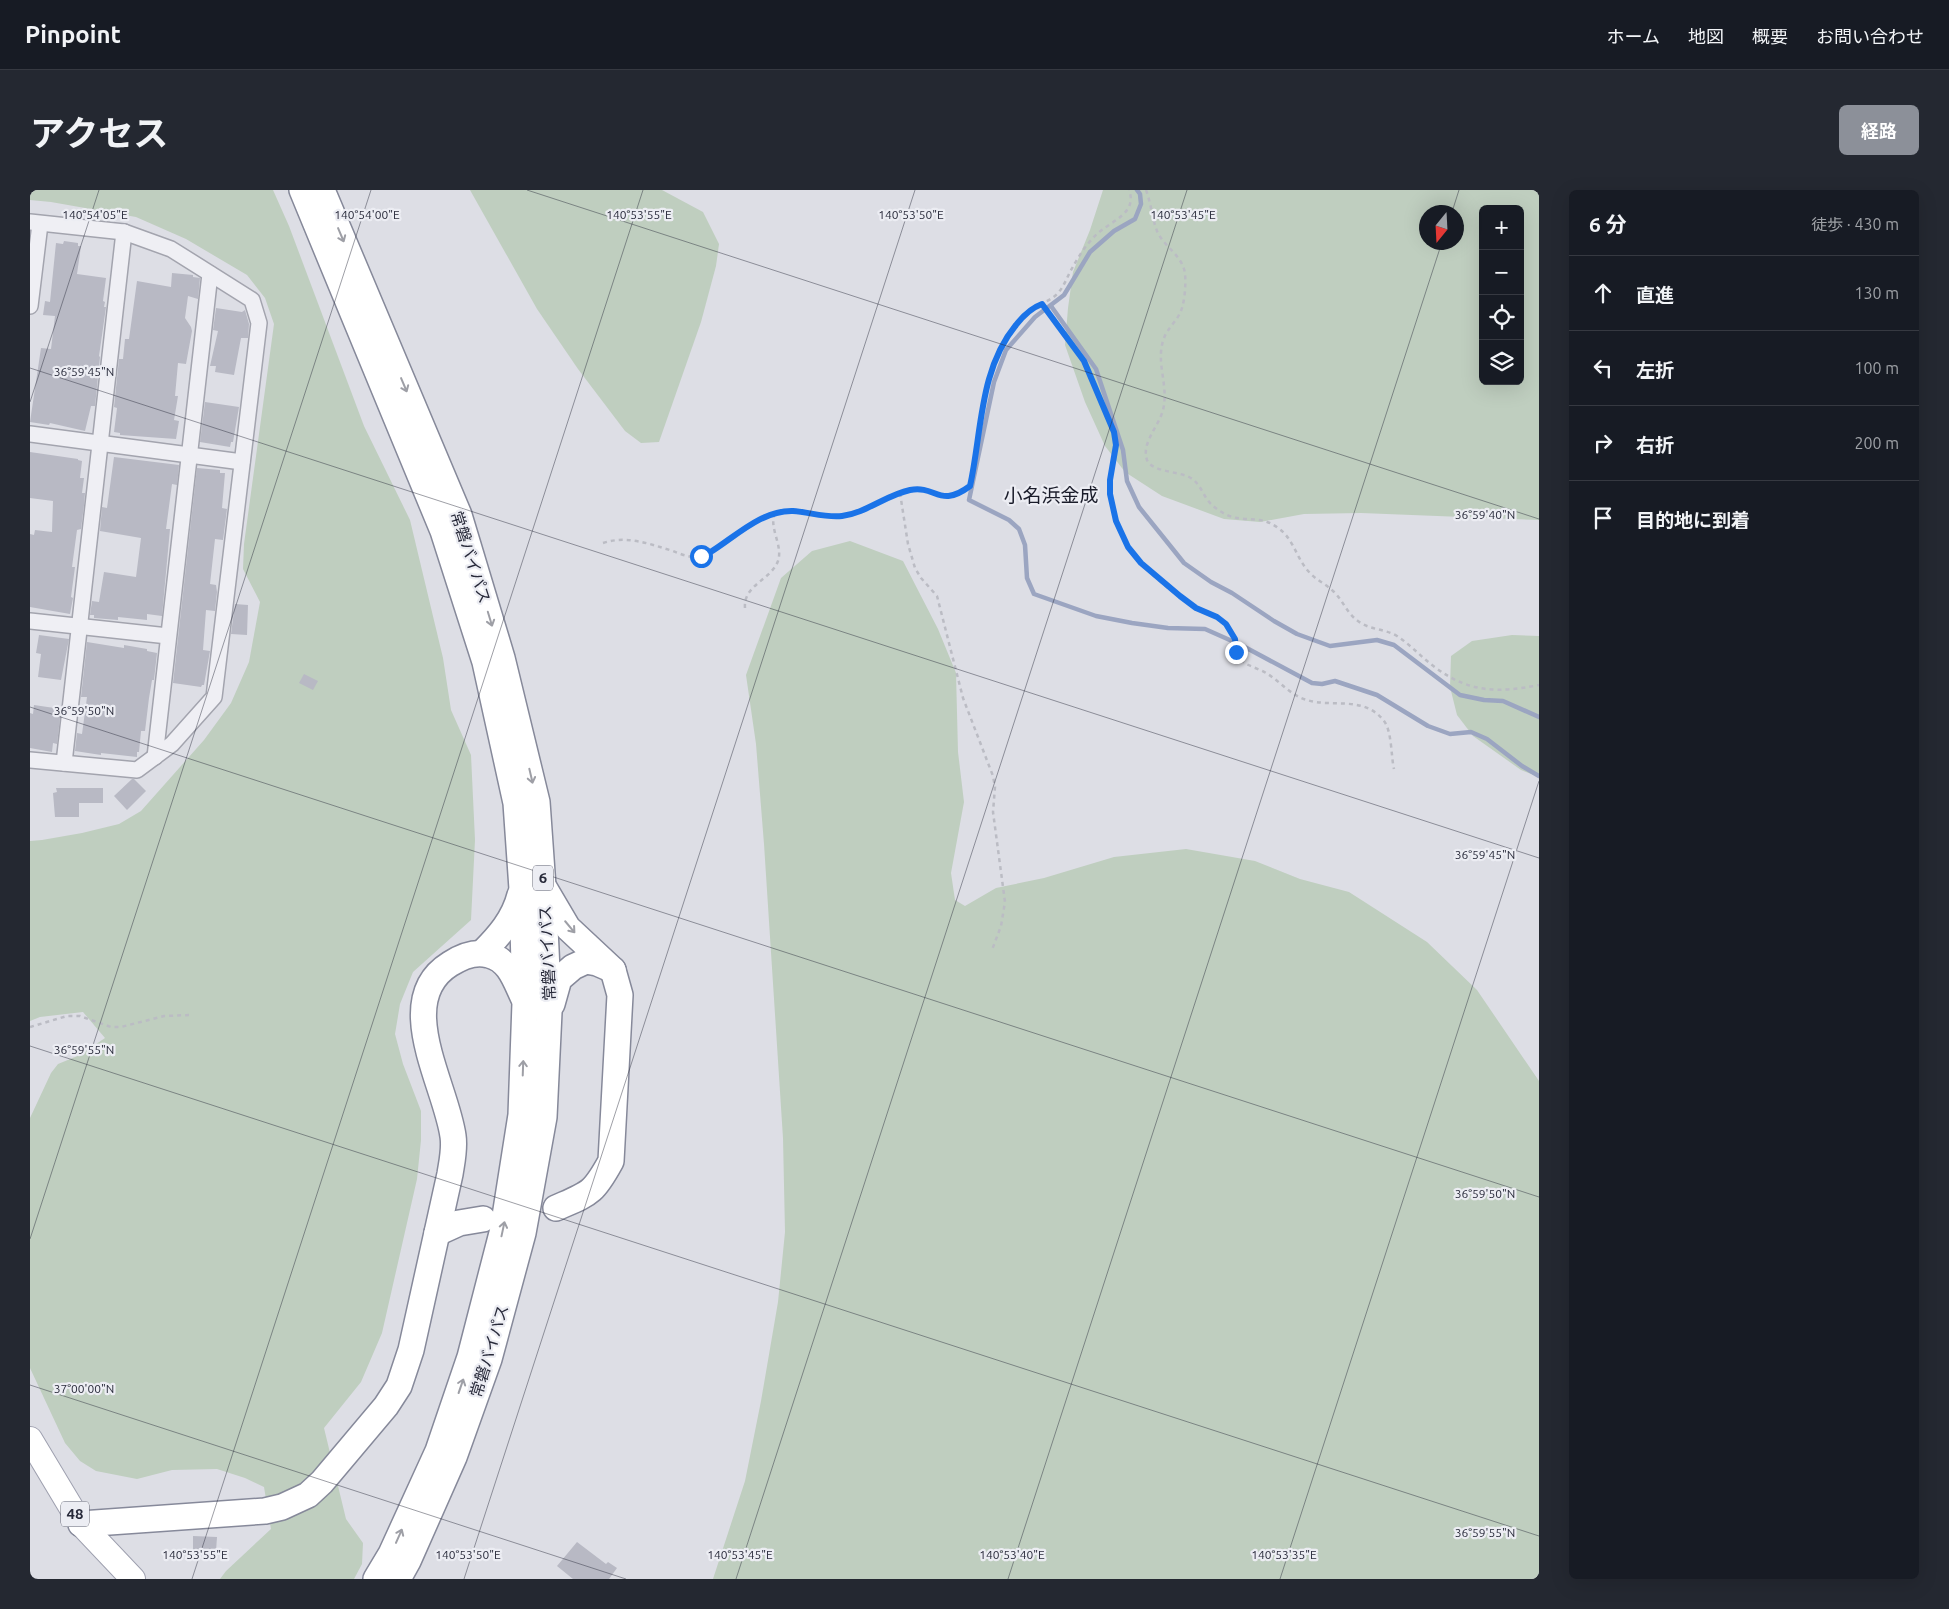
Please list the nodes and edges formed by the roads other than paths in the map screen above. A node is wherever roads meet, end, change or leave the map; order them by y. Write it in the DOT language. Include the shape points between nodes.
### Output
graph roads {
  1 [pos="302,190"];
  2 [pos="322,190"];
  3 [pos="35,223"];
  4 [pos="124,232"];
  5 [pos="210,274"];
  6 [pos="30,306"];
  7 [pos="30,434"];
  8 [pos="100,443"];
  9 [pos="189,455"];
  10 [pos="242,462"];
  11 [pos="30,621"];
  12 [pos="30,626"];
  13 [pos="80,626"];
  14 [pos="168,636"];
  15 [pos="155,757"];
  16 [pos="30,760"];
  17 [pos="64,763"];
  18 [pos="532,888"];
  19 [pos="482,953"];
  20 [pos="613,970"];
  21 [pos="526,1003"];
  22 [pos="550,1012"];
  23 [pos="556,1208"];
  24 [pos="483,1219"];
  25 [pos="437,1233"];
  26 [pos="30,1439"];
  27 [pos="81,1524"];
  28 [pos="132,1579"];
  29 [pos="376,1579"];
  30 [pos="398,1579"];
  1 -- 18 [label="highway, 常磐バイパス / 6" via="444,531 485,662"];
  2 -- 18 [label="highway, 常磐バイパス / 6, one-way" via="459,515 502,658 537,802"];
  3 -- 4 [label="street"];
  3 -- 6 [label="street"];
  4 -- 5 [label="street" via="171,249"];
  4 -- 8 [label="street"];
  5 -- 9 [label="street"];
  5 -- 10 [label="street" via="252,300 259,323"];
  7 -- 8 [label="street"];
  8 -- 9 [label="street"];
  8 -- 13 [label="street"];
  9 -- 10 [label="street"];
  9 -- 14 [label="street"];
  10 -- 15 [label="street" via="214,697 172,744"];
  11 -- 12 [label="street"];
  11 -- 13 [label="street"];
  13 -- 14 [label="street"];
  13 -- 17 [label="street"];
  14 -- 15 [label="street"];
  15 -- 17 [label="street" via="137,770"];
  16 -- 17 [label="street"];
  18 -- 19 [label="highway" via="496,939"];
  18 -- 20 [label="highway, one-way"];
  18 -- 21 [label="highway, 常磐バイパス / 6"];
  18 -- 22 [label="highway, 常磐バイパス / 6"];
  19 -- 21 [label="highway" via="498,957 510,970"];
  19 -- 25 [label="highway" via="459,958 438,971 426,990 423,1006 424,1032 453,1136 454,1152"];
  20 -- 22 [label="highway" via="586,961 573,967 559,979"];
  20 -- 23 [label="highway" via="620,995 611,1161 598,1184 586,1195"];
  29 -- 21 [label="highway, 常磐バイパス / 6, one-way" via="391,1554 438,1451 473,1348 503,1229 521,1115"];
  22 -- 30 [label="highway, 常磐バイパス / 6" via="544,1117 523,1233 504,1305 489,1359 454,1457"];
  24 -- 25 [label="highway" via="459,1223"];
  25 -- 27 [label="highway" via="411,1350 398,1386 386,1406 308,1495 282,1508 265,1511"];
  26 -- 27 [label="main road, 48"];
  27 -- 28 [label="main road, 48"];
}
